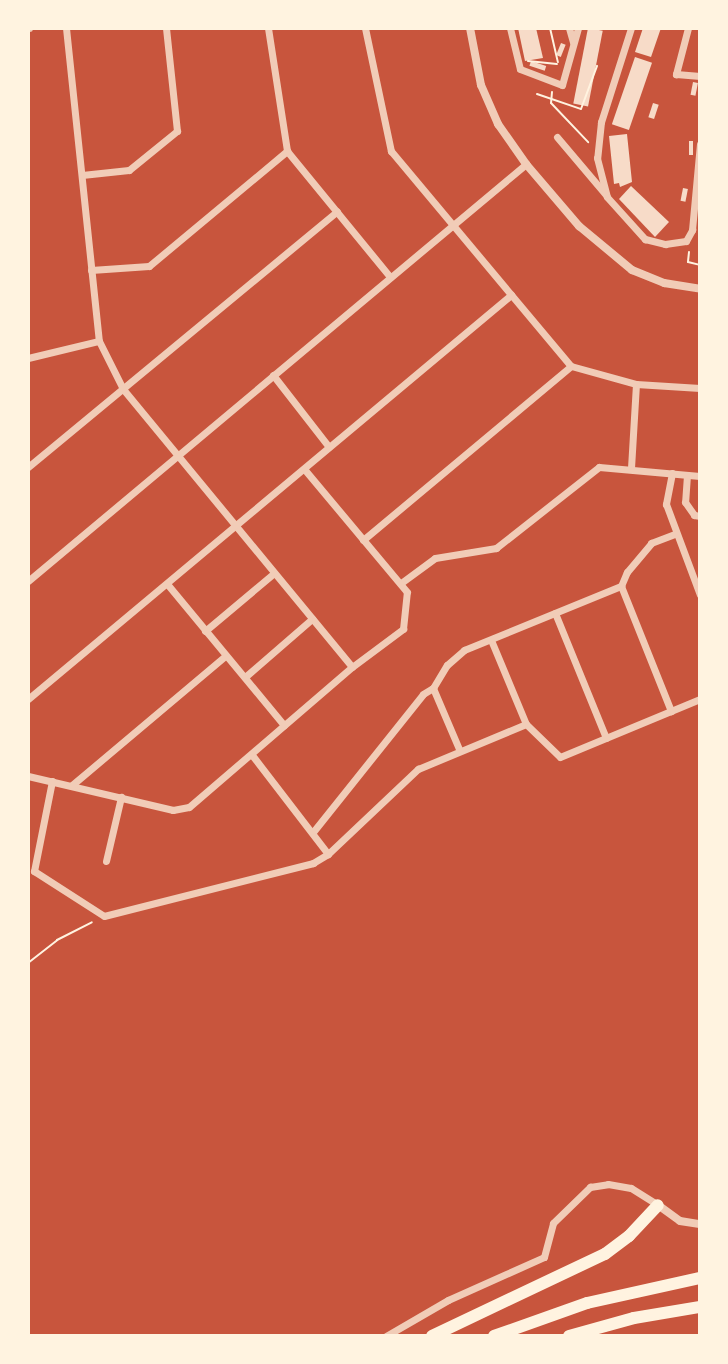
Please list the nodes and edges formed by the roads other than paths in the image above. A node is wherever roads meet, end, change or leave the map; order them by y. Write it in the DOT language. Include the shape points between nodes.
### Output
graph roads {
  1 [pos="66,28"];
  2 [pos="166,28"];
  3 [pos="268,28"];
  4 [pos="365,28"];
  5 [pos="470,28"];
  6 [pos="510,28"];
  7 [pos="569,28"];
  8 [pos="578,28"];
  9 [pos="631,28"];
  10 [pos="688,28"];
  11 [pos="573,44"];
  12 [pos="700,76"];
  13 [pos="557,137"];
  14 [pos="700,144"];
  15 [pos="287,151"];
  16 [pos="526,164"];
  17 [pos="82,175"];
  18 [pos="607,197"];
  19 [pos="337,211"];
  20 [pos="454,224"];
  21 [pos="91,270"];
  22 [pos="390,277"];
  23 [pos="700,289"];
  24 [pos="511,295"];
  25 [pos="99,341"];
  26 [pos="28,358"];
  27 [pos="571,366"];
  28 [pos="273,375"];
  29 [pos="636,384"];
  30 [pos="700,388"];
  31 [pos="123,389"];
  32 [pos="329,447"];
  33 [pos="177,456"];
  34 [pos="28,467"];
  35 [pos="631,468"];
  36 [pos="304,469"];
  37 [pos="672,473"];
  38 [pos="687,475"];
  39 [pos="700,476"];
  40 [pos="700,516"];
  41 [pos="235,526"];
  42 [pos="675,534"];
  43 [pos="363,540"];
  44 [pos="274,573"];
  45 [pos="28,581"];
  46 [pos="401,583"];
  47 [pos="168,585"];
  48 [pos="621,586"];
  49 [pos="700,595"];
  50 [pos="555,613"];
  51 [pos="312,619"];
  52 [pos="205,631"];
  53 [pos="491,640"];
  54 [pos="225,656"];
  55 [pos="352,667"];
  56 [pos="245,677"];
  57 [pos="433,688"];
  58 [pos="28,699"];
  59 [pos="700,699"];
  60 [pos="671,711"];
  61 [pos="526,724"];
  62 [pos="284,725"];
  63 [pos="606,738"];
  64 [pos="459,749"];
  65 [pos="252,755"];
  66 [pos="28,776"];
  67 [pos="52,781"];
  68 [pos="72,785"];
  69 [pos="121,797"];
  70 [pos="313,832"];
  71 [pos="328,854"];
  72 [pos="106,861"];
  73 [pos="658,1205"];
  74 [pos="700,1224"];
  75 [pos="700,1278"];
  76 [pos="700,1307"];
  77 [pos="386,1336"];
  78 [pos="432,1336"];
  79 [pos="494,1336"];
  80 [pos="569,1336"];
  1 -- 17 [label="street"];
  2 -- 17 [label="street" via="177,131 129,170"];
  3 -- 15 [label="street"];
  4 -- 20 [label="street" via="391,151"];
  5 -- 16 [label="street" via="489,106"];
  6 -- 11 [label="street" via="520,69 562,85"];
  7 -- 11 [label="street"];
  8 -- 11 [label="street"];
  9 -- 18 [label="street" via="599,131 597,155"];
  10 -- 12 [label="street" via="676,74"];
  13 -- 18 [label="street"];
  14 -- 18 [label="street" via="692,230 686,241 665,244 645,239"];
  15 -- 19 [label="street"];
  15 -- 21 [label="street" via="149,266"];
  16 -- 20 [label="street"];
  16 -- 23 [label="street" via="615,260 648,278"];
  17 -- 21 [label="street"];
  19 -- 22 [label="street"];
  19 -- 31 [label="street"];
  20 -- 22 [label="street"];
  20 -- 24 [label="street"];
  21 -- 25 [label="street"];
  22 -- 28 [label="street"];
  24 -- 27 [label="street"];
  24 -- 32 [label="street"];
  25 -- 26 [label="street"];
  25 -- 31 [label="street"];
  27 -- 29 [label="street"];
  27 -- 43 [label="street"];
  28 -- 32 [label="street"];
  28 -- 33 [label="street"];
  29 -- 30 [label="street"];
  29 -- 35 [label="street"];
  31 -- 33 [label="street"];
  31 -- 34 [label="street"];
  32 -- 36 [label="street"];
  33 -- 41 [label="street"];
  33 -- 45 [label="street"];
  35 -- 37 [label="street"];
  35 -- 46 [label="street" via="599,467 496,548 435,558"];
  36 -- 41 [label="street"];
  36 -- 43 [label="street"];
  37 -- 38 [label="street"];
  37 -- 42 [label="street" via="666,504"];
  38 -- 39 [label="street"];
  38 -- 40 [label="street" via="685,502"];
  41 -- 44 [label="street"];
  41 -- 47 [label="street"];
  42 -- 48 [label="street" via="651,543"];
  42 -- 49 [label="street"];
  43 -- 46 [label="street"];
  44 -- 51 [label="street"];
  44 -- 52 [label="street"];
  46 -- 55 [label="street" via="407,592 403,629"];
  47 -- 52 [label="street"];
  47 -- 58 [label="street"];
  48 -- 50 [label="street"];
  48 -- 60 [label="street"];
  50 -- 53 [label="street"];
  50 -- 63 [label="street"];
  51 -- 55 [label="street"];
  51 -- 56 [label="street"];
  52 -- 54 [label="street"];
  53 -- 57 [label="street" via="464,650"];
  53 -- 61 [label="street"];
  54 -- 56 [label="street"];
  54 -- 68 [label="street"];
  55 -- 62 [label="street"];
  56 -- 62 [label="street"];
  57 -- 64 [label="street"];
  57 -- 70 [label="street"];
  59 -- 60 [label="street"];
  60 -- 63 [label="street"];
  61 -- 63 [label="street" via="560,757"];
  61 -- 64 [label="street"];
  62 -- 65 [label="street"];
  64 -- 71 [label="street" via="418,769"];
  65 -- 69 [label="street" via="189,807 173,810"];
  65 -- 70 [label="street"];
  66 -- 67 [label="street"];
  67 -- 68 [label="street"];
  67 -- 71 [label="street" via="34,871 104,916 313,863"];
  68 -- 69 [label="street"];
  69 -- 72 [label="street"];
  70 -- 71 [label="street"];
  73 -- 74 [label="street" via="680,1221"];
  73 -- 77 [label="street" via="631,1188 590,1187 553,1223 544,1257 448,1300"];
  73 -- 78 [label="highway" via="605,1254"];
  75 -- 79 [label="highway" via="587,1303"];
  76 -- 80 [label="highway"];
}
